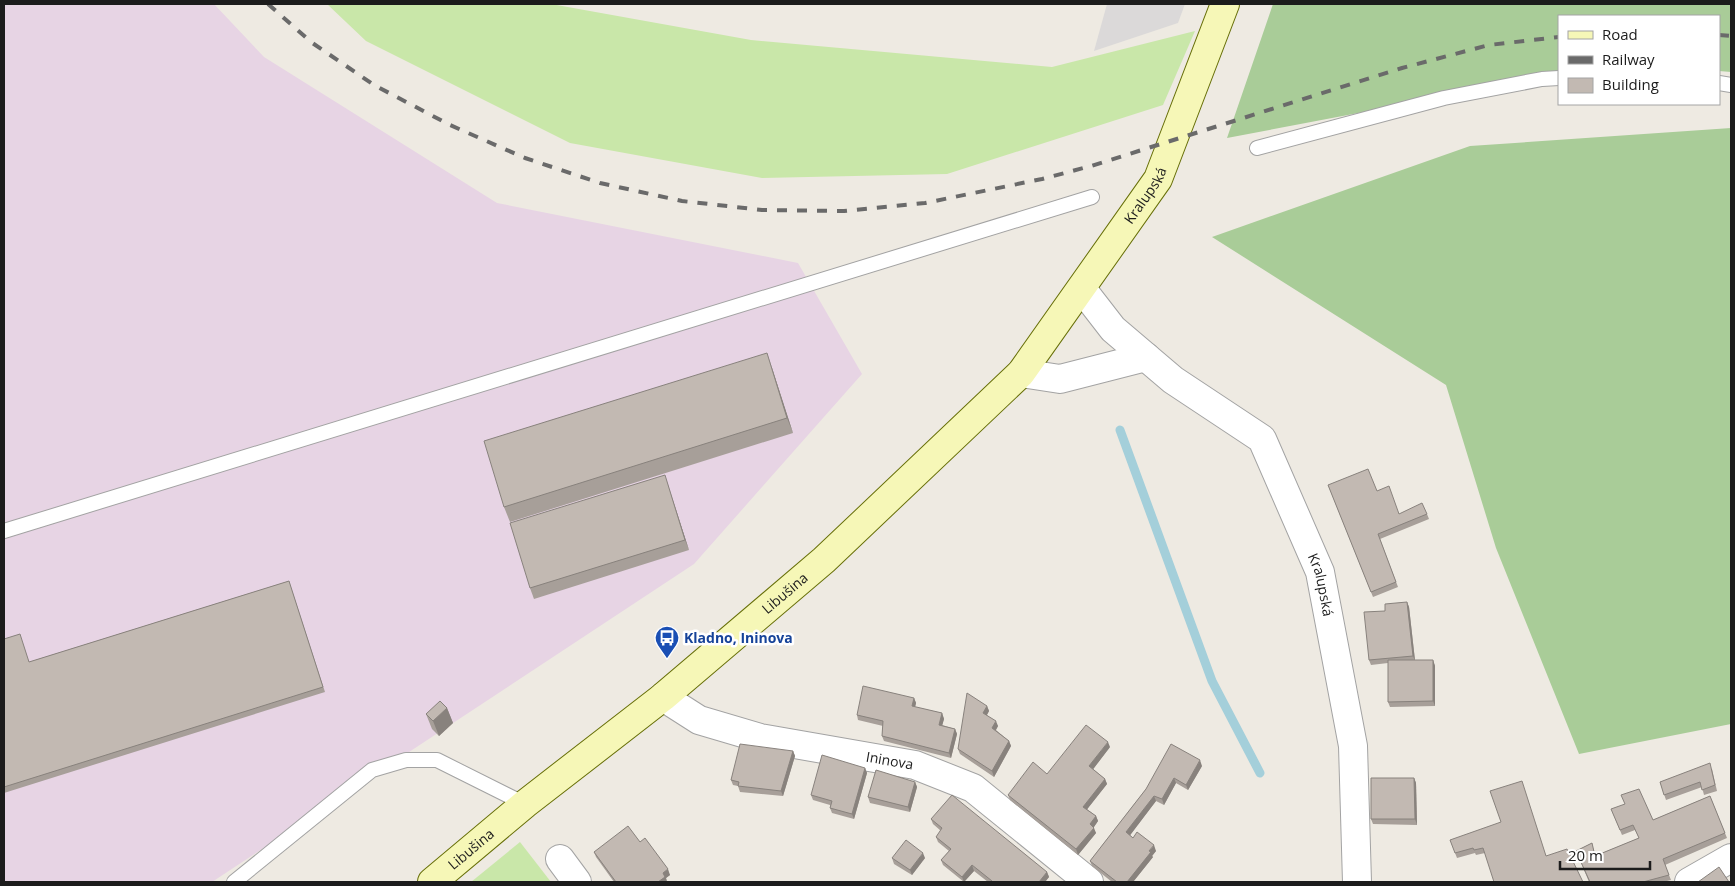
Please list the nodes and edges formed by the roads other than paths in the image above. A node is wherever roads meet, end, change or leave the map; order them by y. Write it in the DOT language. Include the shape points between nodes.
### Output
graph roads {
  1 [pos="1226,4"];
  2 [pos="1558,78"];
  3 [pos="1257,148"];
  4 [pos="1092,197"];
  5 [pos="1082,289"];
  6 [pos="1146,357"];
  7 [pos="1021,373"];
  8 [pos="4,531"];
  9 [pos="663,697"];
  10 [pos="524,804"];
  11 [pos="1731,858"];
  12 [pos="560,859"];
  13 [pos="234,882"];
  14 [pos="432,882"];
  15 [pos="578,882"];
  16 [pos="1089,882"];
  17 [pos="1357,882"];
  18 [pos="1689,882"];
  1 -- 5 [label="main road, Kralupská" via="1158,179"];
  2 -- 3 [label="lane" via="1444,98"];
  4 -- 8 [label="lane"];
  5 -- 6 [label="street, Kralupská" via="1113,329"];
  5 -- 7 [label="main road, Libušina"];
  6 -- 7 [label="street" via="1060,379"];
  6 -- 17 [label="street, Kralupská" via="1173,380 1262,439 1320,572 1352,746"];
  7 -- 9 [label="main road, Libušina" via="824,560"];
  9 -- 10 [label="main road, Libušina"];
  9 -- 16 [label="street, Ininova" via="699,720 760,738 915,765 973,788"];
  10 -- 13 [label="lane" via="437,760 406,760 372,770"];
  10 -- 14 [label="main road, Libušina"];
  11 -- 18 [label="street"];
  12 -- 15 [label="street"];
}
